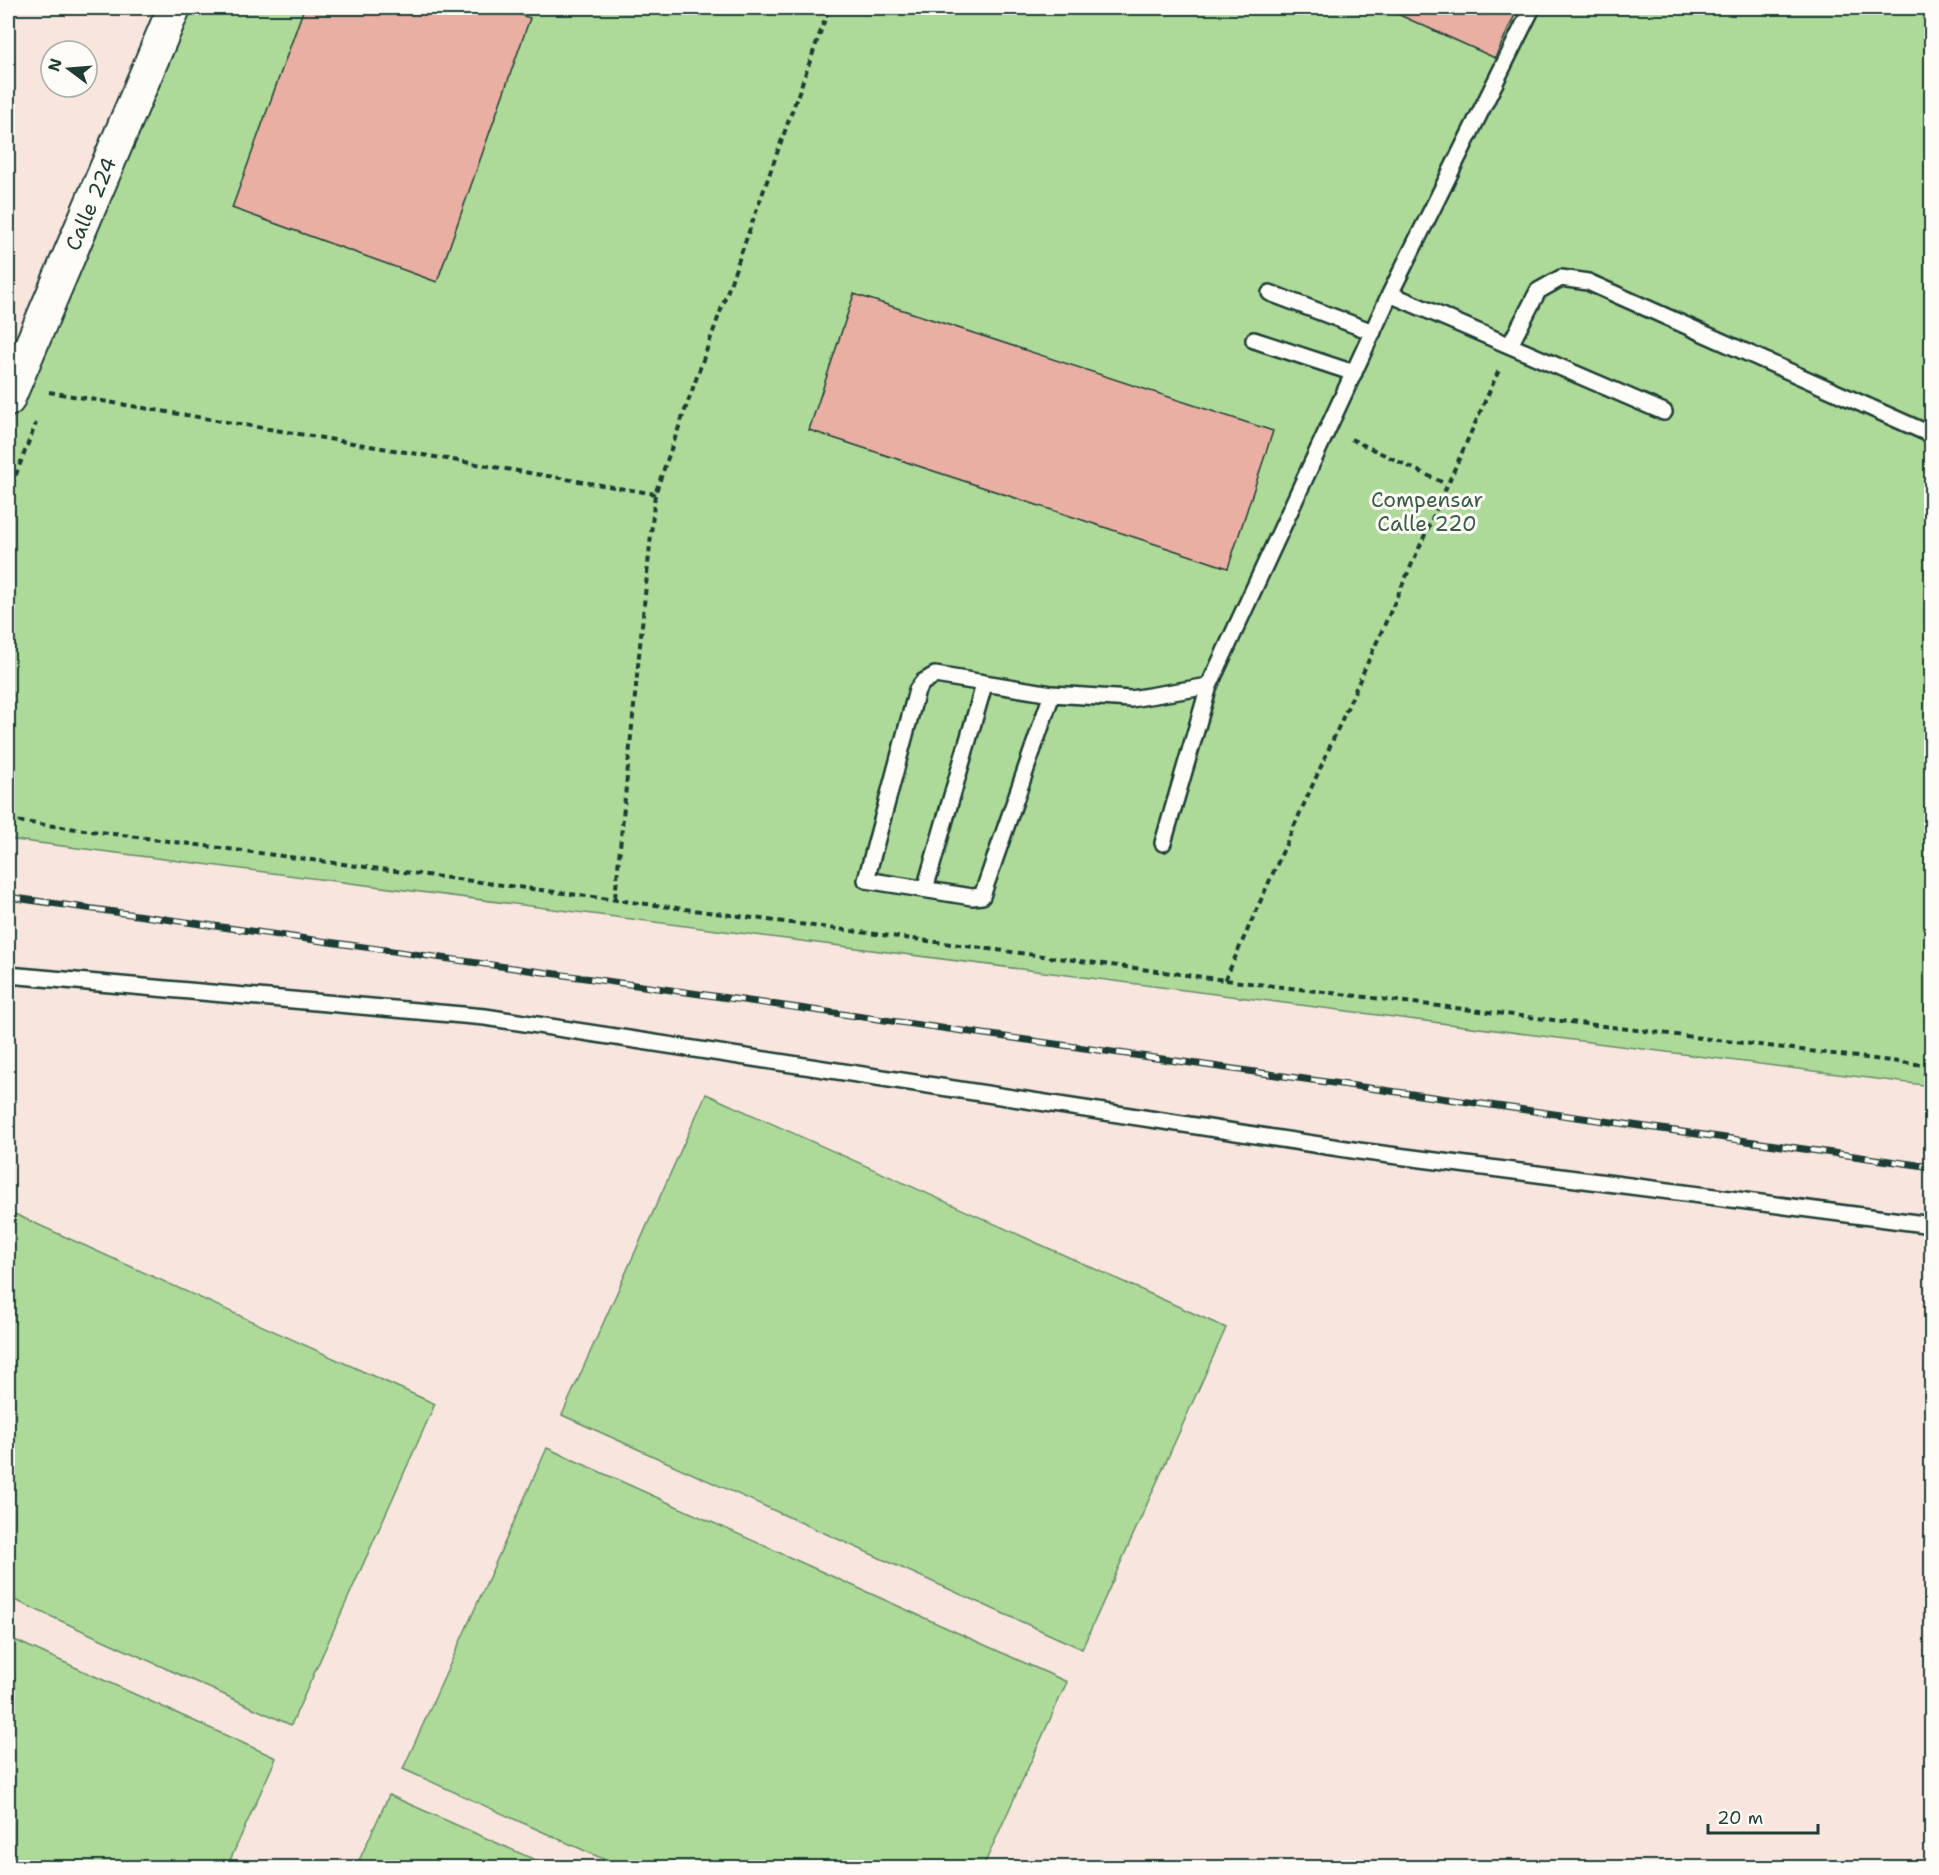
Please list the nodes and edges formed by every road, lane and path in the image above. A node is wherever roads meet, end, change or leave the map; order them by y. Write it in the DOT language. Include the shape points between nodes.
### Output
graph roads {
  1 [pos="174,8"];
  2 [pos="829,8"];
  3 [pos="1532,8"];
  4 [pos="1270,293"];
  5 [pos="1390,294"];
  6 [pos="1373,332"];
  7 [pos="1254,340"];
  8 [pos="1510,345"];
  9 [pos="1354,373"];
  10 [pos="8,400"];
  11 [pos="44,402"];
  12 [pos="1664,412"];
  13 [pos="40,413"];
  14 [pos="1328,429"];
  15 [pos="1932,435"];
  16 [pos="1446,484"];
  17 [pos="655,494"];
  18 [pos="8,495"];
  19 [pos="984,685"];
  20 [pos="1209,686"];
  21 [pos="1052,694"];
  22 [pos="8,820"];
  23 [pos="1163,843"];
  24 [pos="925,889"];
  25 [pos="615,898"];
  26 [pos="8,975"];
  27 [pos="1225,980"];
  28 [pos="1932,1066"];
  29 [pos="1932,1225"];
  1 -- 10 [label="street, Calle 224"];
  2 -- 17 [label="path"];
  3 -- 5 [label="lane"];
  4 -- 6 [label="lane"];
  5 -- 6 [label="lane"];
  5 -- 8 [label="lane"];
  6 -- 9 [label="lane"];
  7 -- 9 [label="lane"];
  8 -- 12 [label="lane"];
  8 -- 15 [label="lane" via="1538,291 1561,278 1588,282"];
  8 -- 16 [label="path"];
  9 -- 14 [label="lane"];
  11 -- 17 [label="path" via="48,392"];
  13 -- 18 [label="path"];
  14 -- 16 [label="path"];
  14 -- 20 [label="lane"];
  16 -- 27 [label="path"];
  17 -- 25 [label="path"];
  19 -- 21 [label="lane"];
  19 -- 24 [label="lane"];
  19 -- 24 [label="lane" via="935,675 917,690 866,880"];
  20 -- 21 [label="lane" via="1131,699"];
  20 -- 23 [label="lane"];
  21 -- 24 [label="lane" via="982,896"];
  22 -- 25 [label="path"];
  25 -- 27 [label="path"];
  26 -- 29 [label="lane" via="485,1017 1359,1151"];
  27 -- 28 [label="path"];
}
